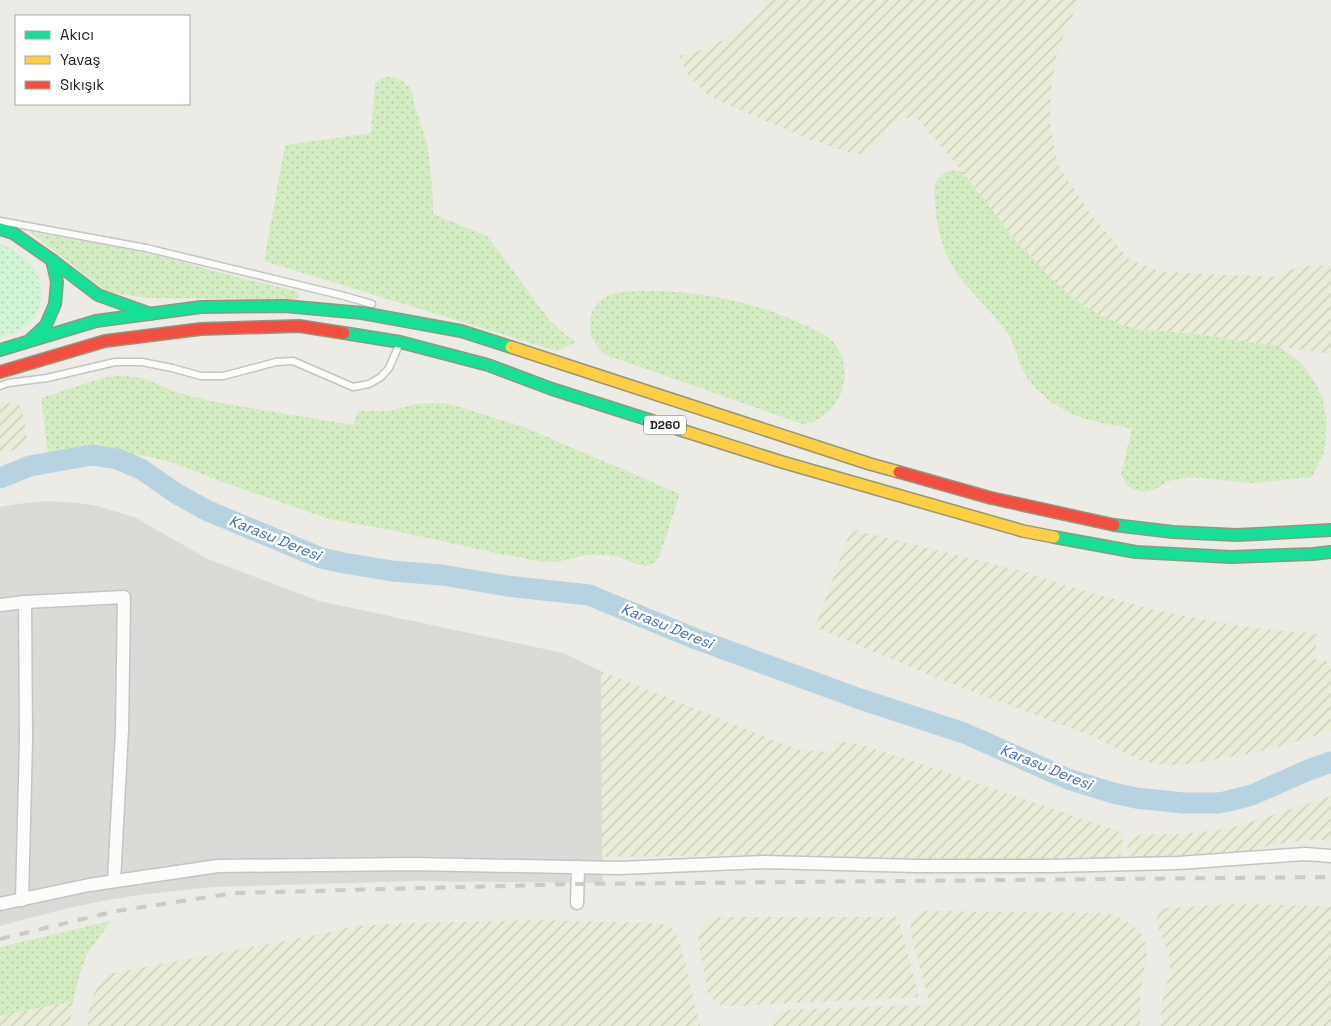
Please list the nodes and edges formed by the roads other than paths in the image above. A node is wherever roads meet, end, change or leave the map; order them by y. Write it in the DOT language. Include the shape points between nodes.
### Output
graph roads {
  1 [pos="0,221"];
  2 [pos="0,229"];
  3 [pos="52,260"];
  4 [pos="380,307"];
  5 [pos="398,312"];
  6 [pos="151,314"];
  7 [pos="461,331"];
  8 [pos="30,341"];
  9 [pos="400,342"];
  10 [pos="0,350"];
  11 [pos="0,372"];
  12 [pos="0,386"];
  13 [pos="1331,530"];
  14 [pos="1331,552"];
  15 [pos="25,602"];
  16 [pos="0,605"];
  17 [pos="1331,856"];
  18 [pos="578,867"];
  19 [pos="114,881"];
  20 [pos="22,900"];
  21 [pos="577,903"];
  22 [pos="0,904"];
  1 -- 4 [label="lane" via="146,248"];
  2 -- 3 [label="main road" via="13,233"];
  3 -- 6 [label="main road" via="98,294"];
  3 -- 8 [label="main road" via="58,282 55,304 46,325"];
  5 -- 7 [label="lane"];
  6 -- 7 [label="main road, D260" via="200,307 285,306 362,313"];
  6 -- 8 [label="main road, D260" via="96,321"];
  7 -- 13 [label="main road, D260" via="870,464 1077,518 1173,532 1237,534"];
  8 -- 10 [label="main road, D260"];
  9 -- 11 [label="main road, D260" via="299,326 201,328 105,341"];
  9 -- 12 [label="lane" via="389,368 381,377 370,384 352,387 294,361 276,362 223,376 201,376 142,362 116,362"];
  9 -- 14 [label="main road, D260" via="488,365 552,389 782,462 1023,531 1136,552 1231,556"];
  15 -- 16 [label="street"];
  15 -- 19 [label="street" via="124,597 122,730"];
  15 -- 20 [label="street"];
  17 -- 18 [label="street" via="1305,854 1178,863 1051,866 765,862"];
  18 -- 19 [label="street" via="413,864 218,866"];
  18 -- 21 [label="street"];
  19 -- 20 [label="street"];
  20 -- 22 [label="street"];
}
